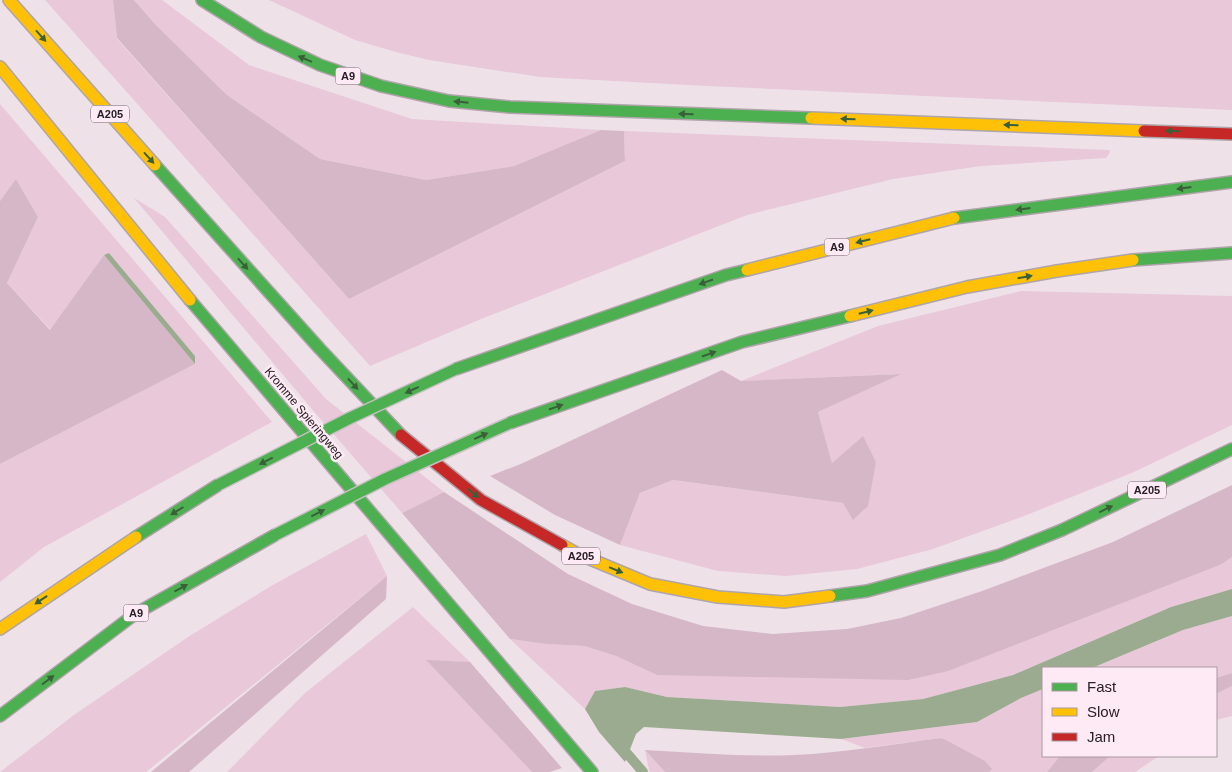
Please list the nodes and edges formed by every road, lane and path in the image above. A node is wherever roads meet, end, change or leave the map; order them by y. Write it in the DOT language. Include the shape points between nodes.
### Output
graph roads {
  1 [pos="8,0"];
  2 [pos="202,0"];
  3 [pos="0,68"];
  4 [pos="1232,134"];
  5 [pos="1232,182"];
  6 [pos="1232,253"];
  7 [pos="1232,449"];
  8 [pos="0,629"];
  9 [pos="4,712"];
  10 [pos="592,772"];
  1 -- 7 [label="main road, A205, one-way" via="320,349 399,432 481,500 578,554 650,584 718,597 784,602 867,591 1000,555 1062,530"];
  4 -- 2 [label="main road, A9, one-way" via="510,107 451,101 389,89 339,74 280,48"];
  3 -- 10 [label="main road, Kromme Spieringweg" via="213,328"];
  5 -- 8 [label="main road, A9, one-way, bridge" via="941,222 726,275 456,369 218,485 112,552"];
  9 -- 6 [label="main road, A9, one-way, bridge" via="135,614 275,536 385,480 510,423 742,342 967,286 1151,258"];
}
